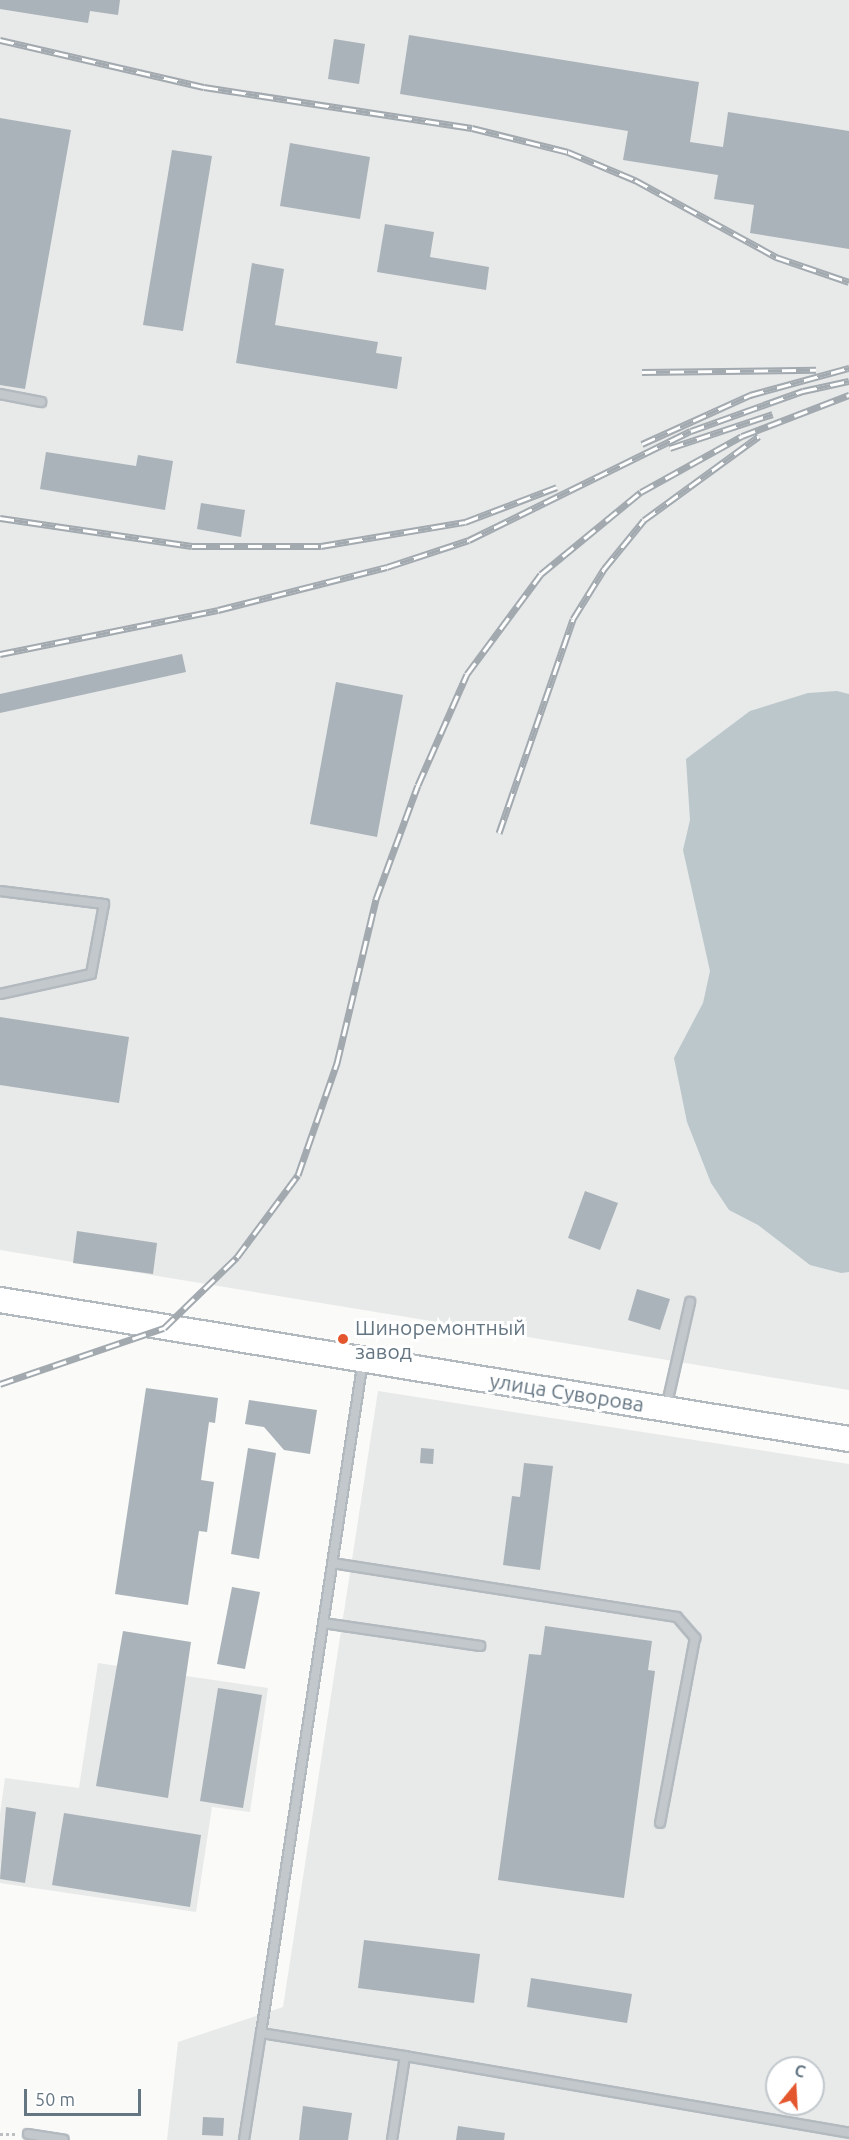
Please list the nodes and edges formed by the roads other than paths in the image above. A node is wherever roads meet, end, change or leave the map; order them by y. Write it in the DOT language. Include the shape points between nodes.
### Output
graph roads {
  1 [pos="0,394"];
  2 [pos="41,402"];
  3 [pos="0,891"];
  4 [pos="0,994"];
  5 [pos="0,1300"];
  6 [pos="690,1302"];
  7 [pos="363,1360"];
  8 [pos="666,1408"];
  9 [pos="849,1438"];
  10 [pos="333,1563"];
  11 [pos="323,1623"];
  12 [pos="480,1646"];
  13 [pos="660,1823"];
  14 [pos="261,2033"];
  15 [pos="405,2056"];
  16 [pos="849,2133"];
  17 [pos="28,2134"];
  18 [pos="64,2140"];
  19 [pos="244,2140"];
  20 [pos="392,2140"];
  1 -- 2 [label="lane"];
  3 -- 4 [label="lane" via="104,904 91,974"];
  5 -- 7 [label="main road, улица Суворова"];
  6 -- 8 [label="lane"];
  7 -- 8 [label="main road, улица Суворова"];
  7 -- 10 [label="lane"];
  8 -- 9 [label="main road, улица Суворова"];
  10 -- 11 [label="lane"];
  10 -- 13 [label="lane" via="676,1617 695,1638"];
  11 -- 12 [label="lane"];
  11 -- 14 [label="lane"];
  14 -- 15 [label="lane"];
  14 -- 19 [label="lane"];
  15 -- 16 [label="lane"];
  15 -- 20 [label="lane"];
  17 -- 18 [label="lane"];
}
